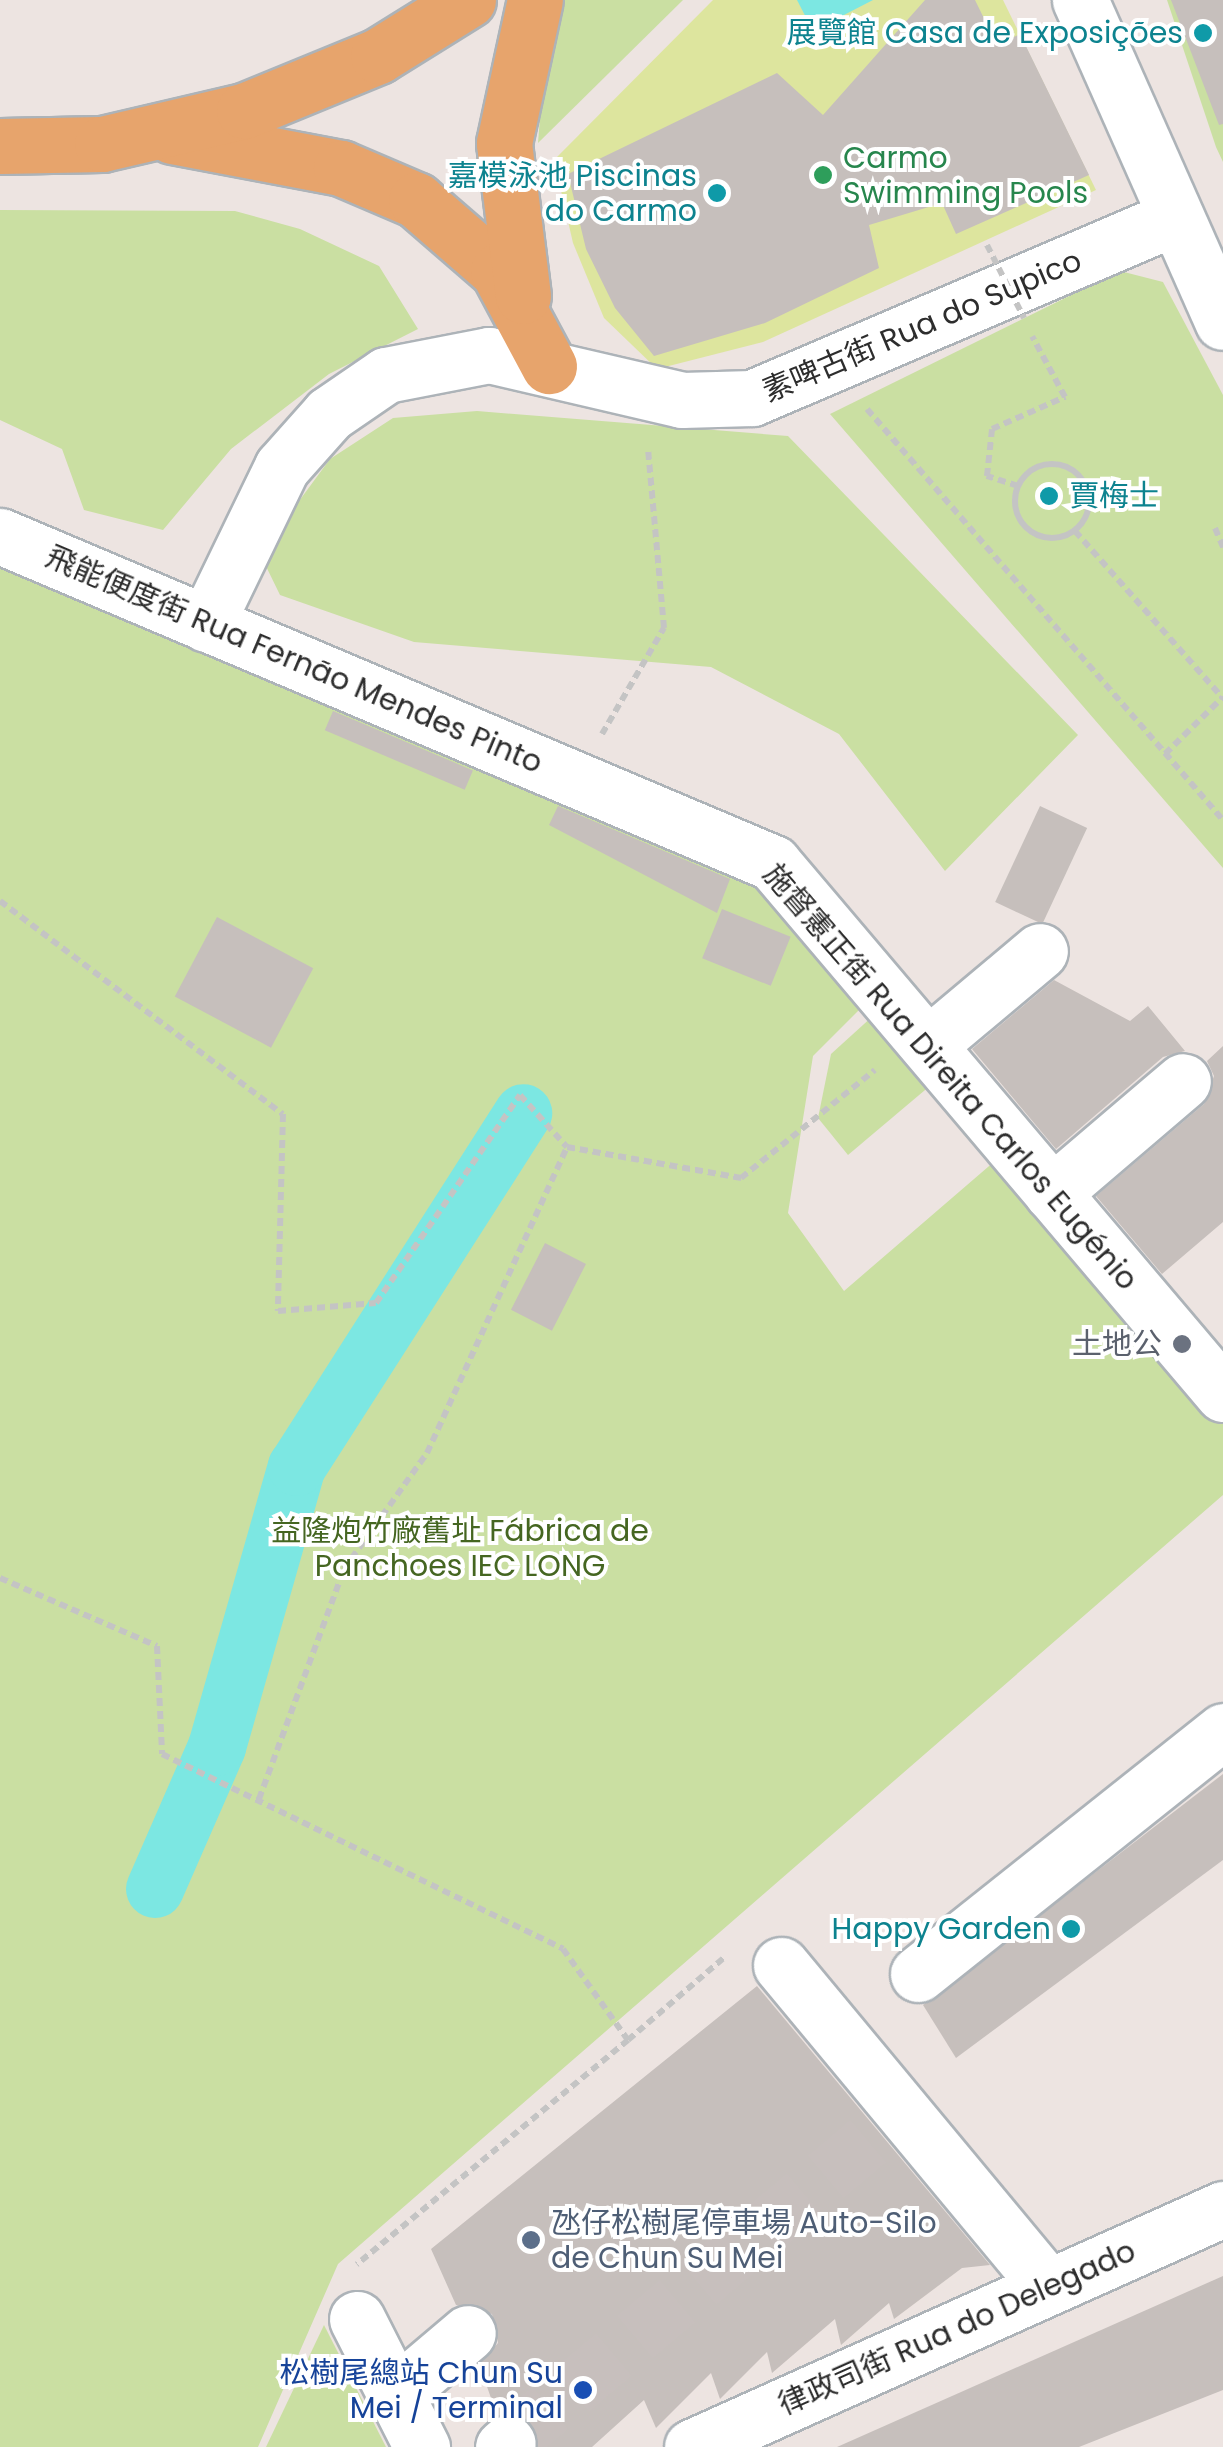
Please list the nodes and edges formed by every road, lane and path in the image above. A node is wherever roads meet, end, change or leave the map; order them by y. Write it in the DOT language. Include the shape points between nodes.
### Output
graph roads {
  1 [pos="468,0"];
  2 [pos="535,0"];
  3 [pos="1080,0"];
  4 [pos="156,133"];
  5 [pos="0,146"];
  6 [pos="1173,218"];
  7 [pos="987,245"];
  8 [pos="1223,322"];
  9 [pos="832,369"];
  10 [pos="664,397"];
  11 [pos="1018,486"];
  12 [pos="1215,528"];
  13 [pos="1075,531"];
  14 [pos="0,536"];
  15 [pos="1223,548"];
  16 [pos="206,624"];
  17 [pos="1223,698"];
  18 [pos="1165,754"];
  19 [pos="582,781"];
  20 [pos="1223,820"];
  21 [pos="0,901"];
  22 [pos="1040,951"];
  23 [pos="923,1040"];
  24 [pos="1183,1081"];
  25 [pos="567,1147"];
  26 [pos="1052,1193"];
  27 [pos="1223,1394"];
  28 [pos="0,1578"];
  29 [pos="1223,1731"];
  30 [pos="259,1799"];
  31 [pos="781,1965"];
  32 [pos="918,1974"];
  33 [pos="628,2040"];
  34 [pos="1223,2209"];
  35 [pos="1048,2287"];
  36 [pos="357,2319"];
  37 [pos="468,2333"];
  38 [pos="396,2394"];
  39 [pos="422,2447"];
  40 [pos="692,2447"];
  1 -- 4 [label="main road" via="310,89"];
  2 -- 4 [label="main road" via="514,67 504,182 513,258 550,366 498,271 416,200 341,168"];
  3 -- 6 [label="street"];
  4 -- 5 [label="main road"];
  6 -- 8 [label="street"];
  6 -- 9 [label="street, 素啤古街 Rua do Supico"];
  7 -- 11 [label="path, bridge" via="1065,398 992,428 987,476"];
  9 -- 10 [label="street, 素啤古街 Rua do Supico" via="735,401"];
  9 -- 18 [label="path"];
  10 -- 16 [label="street, 素啤古街 Rua do Supico" via="489,356 386,375 329,414 282,467"];
  10 -- 19 [label="path" via="647,439 664,628"];
  11 -- 13 [label="path" via="1016,510 1029,530 1052,538"];
  11 -- 13 [label="path" via="1046,464 1080,475 1089,510"];
  12 -- 15 [label="path"];
  13 -- 17 [label="path"];
  14 -- 16 [label="street, 飛能便度街 Rua Fernão Mendes Pinto"];
  16 -- 19 [label="street, 飛能便度街 Rua Fernão Mendes Pinto"];
  17 -- 18 [label="path"];
  18 -- 20 [label="path"];
  19 -- 23 [label="street, 施督憲正街 Rua Direita Carlos Eugénio" via="772,863"];
  21 -- 25 [label="path" via="283,1114 278,1311 376,1303 520,1096"];
  22 -- 23 [label="street"];
  23 -- 25 [label="path" via="741,1178"];
  23 -- 26 [label="street, 施督憲正街 Rua Direita Carlos Eugénio"];
  24 -- 26 [label="street"];
  25 -- 30 [label="path" via="427,1453 344,1569"];
  26 -- 27 [label="street, 施督憲正街 Rua Direita Carlos Eugénio"];
  28 -- 30 [label="path" via="157,1646 162,1754"];
  29 -- 32 [label="street"];
  30 -- 33 [label="path" via="564,1949"];
  31 -- 33 [label="path" via="754,1932"];
  31 -- 35 [label="street" via="895,2118"];
  33 -- 36 [label="path" via="341,2277"];
  34 -- 35 [label="street, 律政司街 Rua do Delegado"];
  35 -- 40 [label="street, 律政司街 Rua do Delegado"];
  36 -- 38 [label="street"];
  37 -- 38 [label="street"];
  38 -- 39 [label="street"];
}
